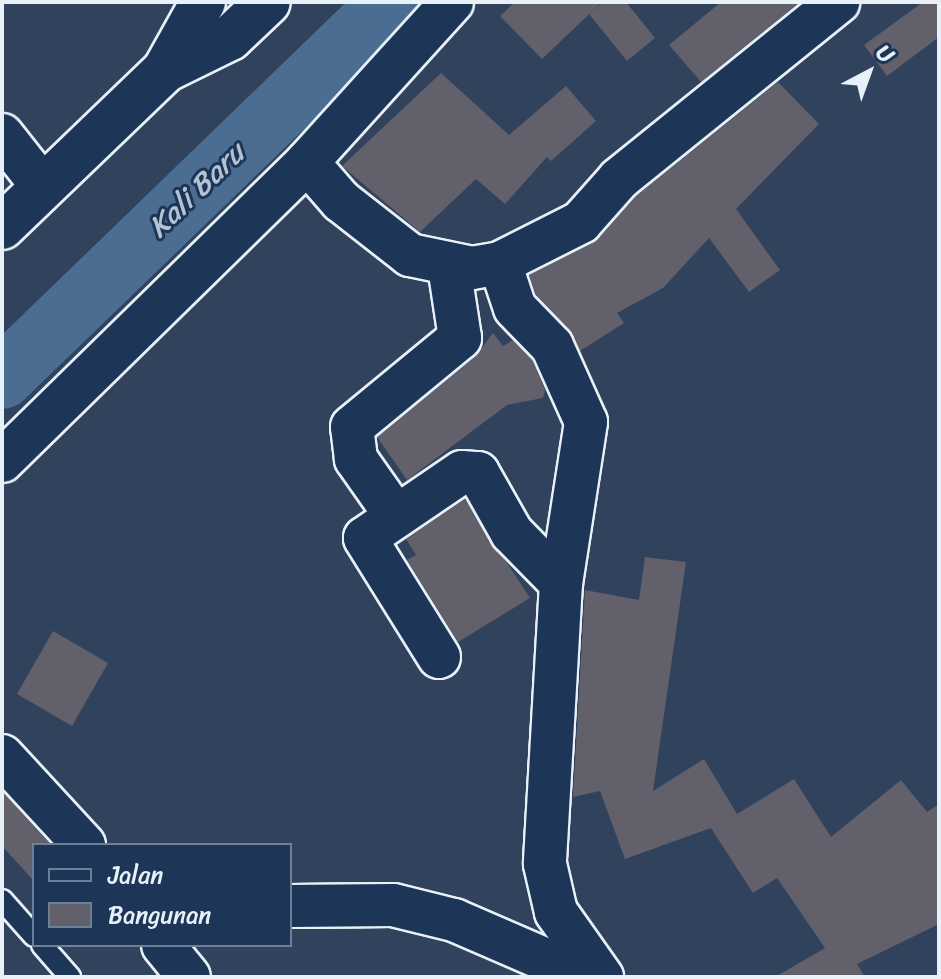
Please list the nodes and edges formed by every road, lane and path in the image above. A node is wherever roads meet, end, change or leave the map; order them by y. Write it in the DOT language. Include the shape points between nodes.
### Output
graph roads {
  1 [pos="203,2"];
  2 [pos="268,2"];
  3 [pos="452,2"];
  4 [pos="838,2"];
  5 [pos="165,70"];
  6 [pos="2,135"];
  7 [pos="307,162"];
  8 [pos="43,187"];
  9 [pos="2,227"];
  10 [pos="500,263"];
  11 [pos="449,266"];
  12 [pos="2,461"];
  13 [pos="396,516"];
  14 [pos="561,583"];
  15 [pos="439,657"];
  16 [pos="2,756"];
  17 [pos="82,843"];
  18 [pos="2,900"];
  19 [pos="292,906"];
  20 [pos="32,934"];
  21 [pos="44,947"];
  22 [pos="165,947"];
  23 [pos="70,977"];
  24 [pos="189,977"];
  25 [pos="586,977"];
  26 [pos="602,977"];
  1 -- 5 [label="highway"];
  2 -- 5 [label="highway" via="230,38"];
  3 -- 7 [label="street"];
  4 -- 10 [label="street" via="619,179 581,222"];
  5 -- 8 [label="highway"];
  6 -- 8 [label="street"];
  7 -- 11 [label="street" via="389,243"];
  7 -- 12 [label="street"];
  8 -- 9 [label="highway"];
  10 -- 11 [label="street"];
  10 -- 14 [label="street" via="515,308 552,346 586,422"];
  11 -- 13 [label="street" via="460,338 352,427 356,459"];
  13 -- 14 [label="street" via="473,470 512,533"];
  13 -- 15 [label="street" via="368,533 365,544"];
  14 -- 26 [label="street" via="547,887 569,934"];
  16 -- 17 [label="street"];
  18 -- 20 [label="lane"];
  19 -- 25 [label="street" via="393,905 454,920"];
  21 -- 23 [label="lane"];
  22 -- 24 [label="street"];
}
